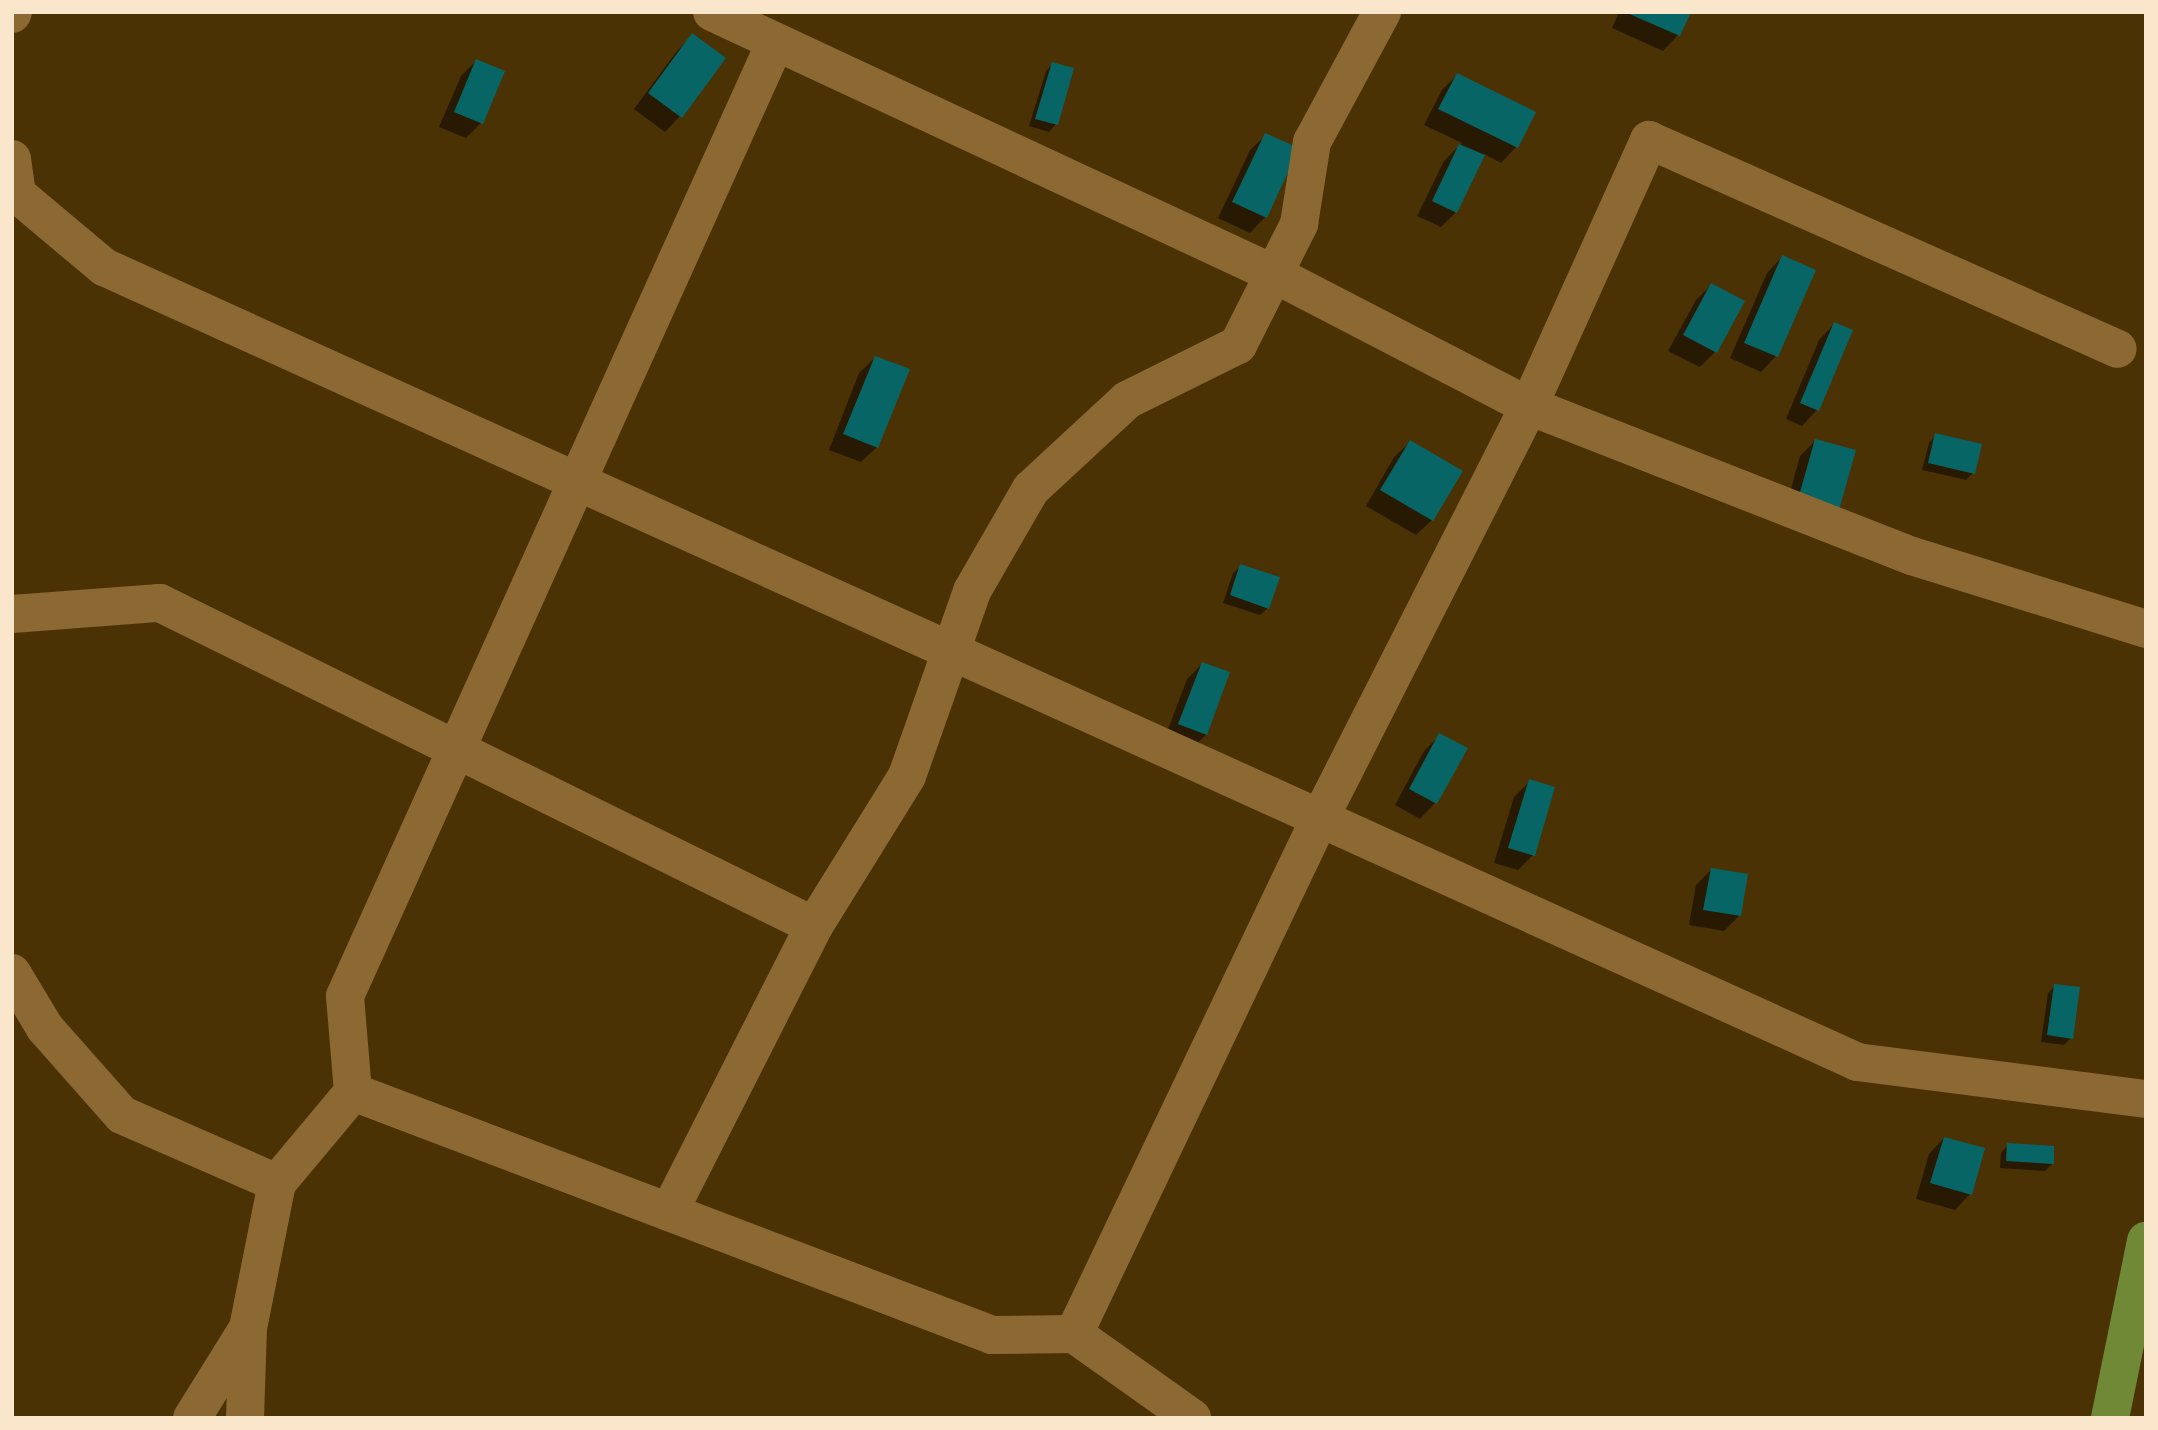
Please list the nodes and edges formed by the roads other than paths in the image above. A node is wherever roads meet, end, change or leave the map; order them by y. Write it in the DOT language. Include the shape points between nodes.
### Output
graph roads {
  1 [pos="712,12"];
  2 [pos="1382,12"];
  3 [pos="775,43"];
  4 [pos="14,183"];
  5 [pos="1273,274"];
  6 [pos="2118,349"];
  7 [pos="1529,406"];
  8 [pos="578,480"];
  9 [pos="12,614"];
  10 [pos="2146,629"];
  11 [pos="950,654"];
  12 [pos="456,750"];
  13 [pos="1319,820"];
  14 [pos="814,926"];
  15 [pos="12,973"];
  16 [pos="353,1092"];
  17 [pos="2146,1098"];
  18 [pos="277,1183"];
  19 [pos="669,1212"];
  20 [pos="2146,1241"];
  21 [pos="248,1328"];
  22 [pos="1074,1334"];
  23 [pos="192,1418"];
  24 [pos="245,1418"];
  25 [pos="1192,1418"];
  26 [pos="2110,1418"];
  1 -- 3 [label="street"];
  2 -- 5 [label="street" via="1312,142 1298,224"];
  3 -- 5 [label="street"];
  3 -- 8 [label="street"];
  4 -- 8 [label="street" via="104,267"];
  5 -- 7 [label="street"];
  5 -- 11 [label="street" via="1238,345 1126,400 1031,489 972,591"];
  6 -- 7 [label="street" via="1649,140"];
  7 -- 10 [label="street" via="1912,556"];
  7 -- 13 [label="street"];
  8 -- 11 [label="street"];
  8 -- 12 [label="street"];
  9 -- 12 [label="street" via="160,603"];
  11 -- 13 [label="street"];
  11 -- 14 [label="street" via="907,776"];
  12 -- 14 [label="street"];
  12 -- 16 [label="street" via="345,996"];
  13 -- 17 [label="street" via="1857,1062"];
  13 -- 22 [label="street"];
  14 -- 19 [label="street"];
  15 -- 18 [label="street" via="45,1028 122,1115"];
  16 -- 18 [label="street"];
  16 -- 19 [label="street"];
  18 -- 21 [label="street"];
  19 -- 22 [label="street" via="992,1335"];
  20 -- 26 [label="main road"];
  21 -- 23 [label="street"];
  21 -- 24 [label="street"];
  22 -- 25 [label="street"];
}
